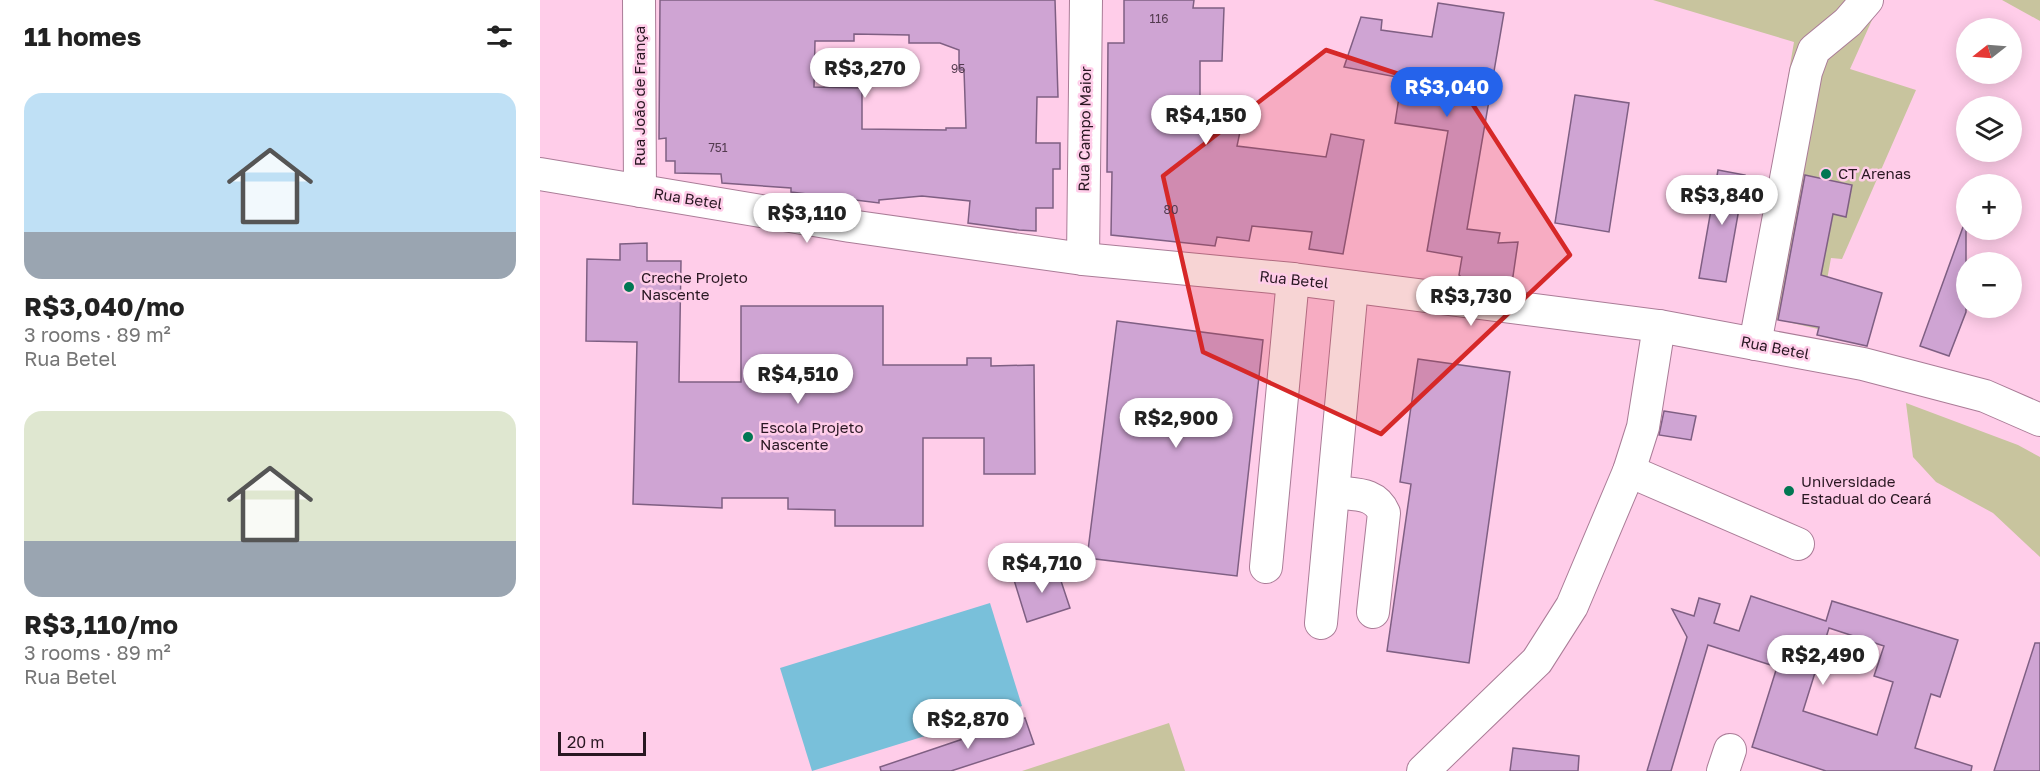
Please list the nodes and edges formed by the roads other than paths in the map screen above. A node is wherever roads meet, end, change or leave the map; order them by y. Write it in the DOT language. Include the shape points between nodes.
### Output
graph roads {
  1 [pos="639,0"];
  2 [pos="1086,0"];
  3 [pos="1867,0"];
  4 [pos="540,174"];
  5 [pos="640,191"];
  6 [pos="1083,259"];
  7 [pos="1293,279"];
  8 [pos="1352,287"];
  9 [pos="1659,327"];
  10 [pos="1755,344"];
  11 [pos="2040,420"];
  12 [pos="1629,471"];
  13 [pos="1335,492"];
  14 [pos="1798,544"];
  15 [pos="1266,567"];
  16 [pos="1373,612"];
  17 [pos="1320,623"];
  18 [pos="1423,771"];
  1 -- 5 [label="street, Rua João de França"];
  2 -- 6 [label="street, Rua Campo Maior"];
  3 -- 10 [label="street" via="1814,50 1806,72"];
  4 -- 5 [label="street, Rua Betel"];
  5 -- 6 [label="street, Rua Betel"];
  6 -- 7 [label="street, Rua Betel"];
  7 -- 8 [label="street, Rua Betel"];
  7 -- 15 [label="street"];
  8 -- 9 [label="street, Rua Betel"];
  8 -- 13 [label="street"];
  9 -- 10 [label="street, Rua Betel"];
  9 -- 12 [label="street" via="1643,427"];
  10 -- 11 [label="street, Rua Betel" via="1863,364 1985,396"];
  12 -- 14 [label="street"];
  12 -- 18 [label="street" via="1572,606 1543,652"];
  13 -- 16 [label="street" via="1372,497 1384,513"];
  13 -- 17 [label="street"];
}
